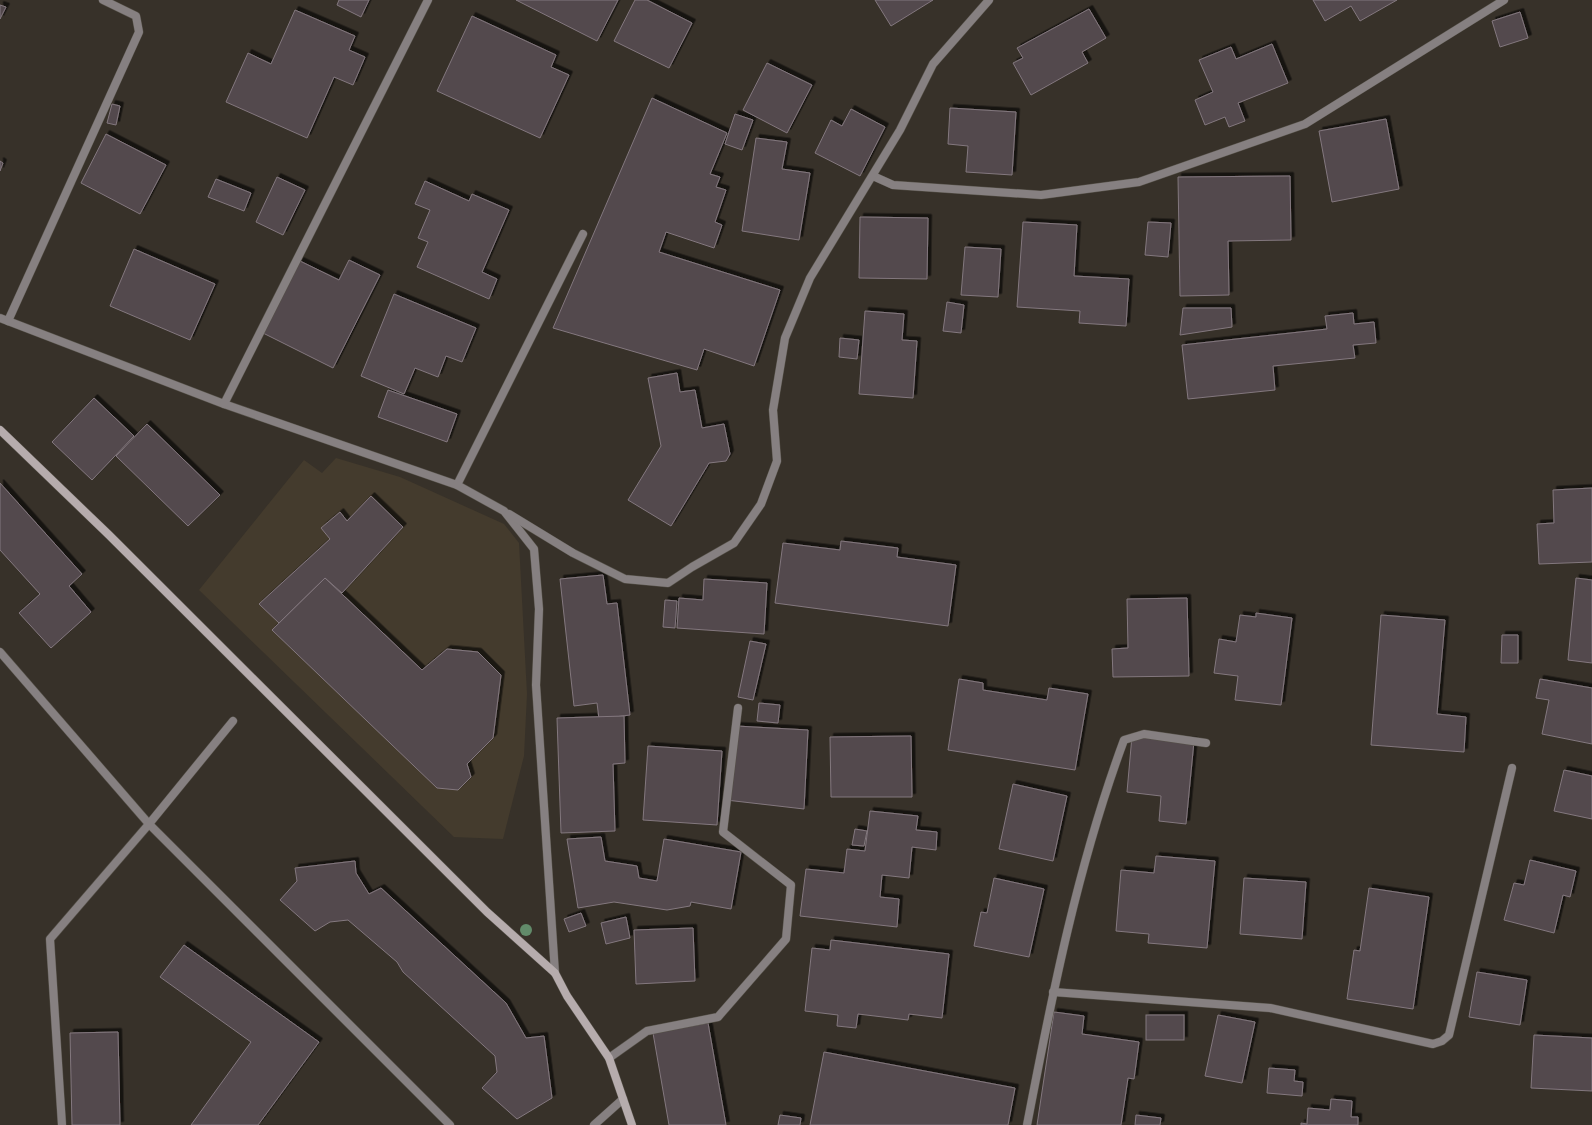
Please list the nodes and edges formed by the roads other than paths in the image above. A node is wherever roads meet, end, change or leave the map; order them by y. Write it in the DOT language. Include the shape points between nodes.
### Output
graph roads {
  1 [pos="103,0"];
  2 [pos="428,0"];
  3 [pos="989,0"];
  4 [pos="1504,0"];
  5 [pos="873,176"];
  6 [pos="583,234"];
  7 [pos="4,319"];
  8 [pos="224,404"];
  9 [pos="0,430"];
  10 [pos="457,485"];
  11 [pos="504,511"];
  12 [pos="0,652"];
  13 [pos="738,708"];
  14 [pos="233,721"];
  15 [pos="1206,743"];
  16 [pos="1512,768"];
  17 [pos="149,824"];
  18 [pos="555,973"];
  19 [pos="1053,992"];
  20 [pos="608,1058"];
  21 [pos="623,1099"];
  22 [pos="62,1125"];
  23 [pos="450,1125"];
  24 [pos="594,1125"];
  25 [pos="632,1125"];
  26 [pos="1028,1125"];
  1 -- 7 [label="street" via="136,16 139,32"];
  2 -- 8 [label="street"];
  3 -- 5 [label="street" via="933,64 900,130"];
  4 -- 5 [label="street" via="1305,124 1138,182 1041,195 893,185"];
  5 -- 11 [label="street" via="844,219 810,278 785,338 773,410 777,461 761,504 734,543 668,583 625,579 573,553"];
  6 -- 10 [label="street"];
  7 -- 8 [label="street"];
  8 -- 10 [label="street"];
  9 -- 18 [label="main road" via="488,912"];
  10 -- 11 [label="street"];
  11 -- 18 [label="street" via="534,549 538,609 536,685"];
  12 -- 17 [label="street"];
  13 -- 20 [label="street" via="723,832 791,886 786,939 718,1017 647,1031"];
  14 -- 17 [label="street"];
  15 -- 19 [label="street" via="1144,734 1124,740 1104,796"];
  16 -- 19 [label="street" via="1449,1035 1442,1041 1433,1044 1270,1008"];
  17 -- 22 [label="street" via="50,939"];
  17 -- 23 [label="street"];
  18 -- 20 [label="main road" via="566,996"];
  19 -- 26 [label="street"];
  20 -- 21 [label="main road"];
  21 -- 24 [label="street"];
  21 -- 25 [label="main road"];
}
